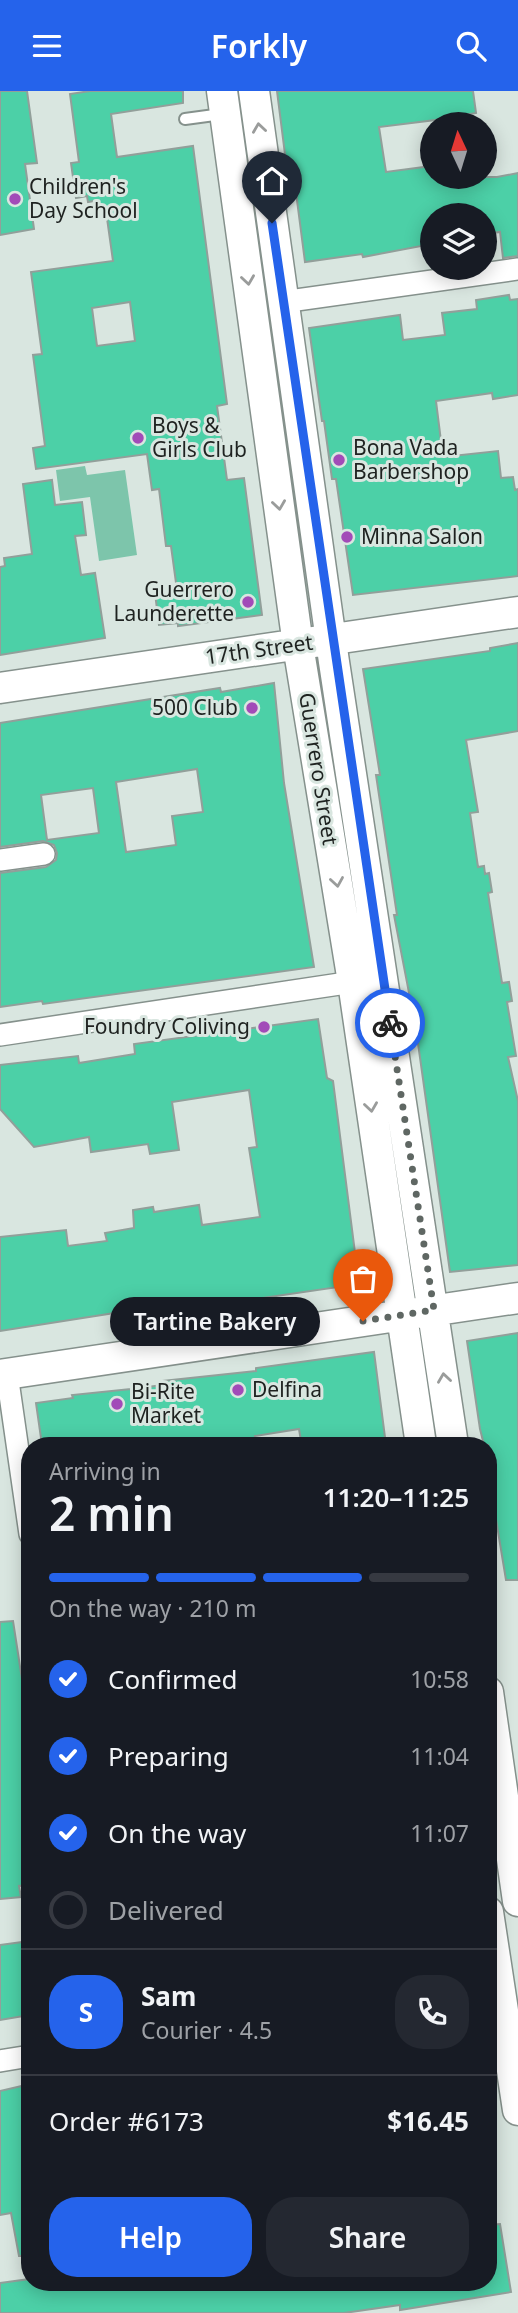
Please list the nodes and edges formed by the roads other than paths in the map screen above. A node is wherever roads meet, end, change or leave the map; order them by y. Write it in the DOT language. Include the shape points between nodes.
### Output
graph roads {
  1 [pos="254,91"];
  2 [pos="223,102"];
  3 [pos="185,119"];
  4 [pos="518,269"];
  5 [pos="282,302"];
  6 [pos="518,612"];
  7 [pos="331,640"];
  8 [pos="298,645"];
  9 [pos="0,688"];
  10 [pos="44,854"];
  11 [pos="0,860"];
  12 [pos="353,982"];
  13 [pos="0,1035"];
  14 [pos="518,1298"];
  15 [pos="434,1310"];
  16 [pos="402,1315"];
  17 [pos="3,1374"];
  18 [pos="420,1437"];
  19 [pos="452,1437"];
  20 [pos="21,1481"];
  21 [pos="497,1755"];
  22 [pos="518,1901"];
  23 [pos="497,1960"];
  24 [pos="502,1986"];
  25 [pos="21,2057"];
  26 [pos="0,2060"];
  27 [pos="518,2110"];
  5 -- 1 [label="main road, Guerrero Street, one-way"];
  2 -- 3 [label="lane"];
  2 -- 8 [label="main road, Guerrero Street, one-way"];
  4 -- 5 [label="street"];
  5 -- 7 [label="main road, Guerrero Street"];
  6 -- 7 [label="main road, 17th Street"];
  7 -- 8 [label="main road, 17th Street"];
  7 -- 15 [label="main road, Guerrero Street"];
  8 -- 9 [label="main road, 17th Street"];
  8 -- 12 [label="main road, Guerrero Street, one-way"];
  10 -- 11 [label="street"];
  12 -- 13 [label="street"];
  12 -- 16 [label="main road, Guerrero Street, one-way"];
  14 -- 15 [label="main road"];
  15 -- 16 [label="main road"];
  19 -- 15 [label="main road, Guerrero Street, one-way"];
  16 -- 17 [label="main road"];
  16 -- 18 [label="main road, Guerrero Street"];
  17 -- 20 [label="street"];
  21 -- 22 [label="main road"];
  23 -- 24 [label="main road"];
  24 -- 27 [label="main road"];
  25 -- 26 [label="street"];
}
